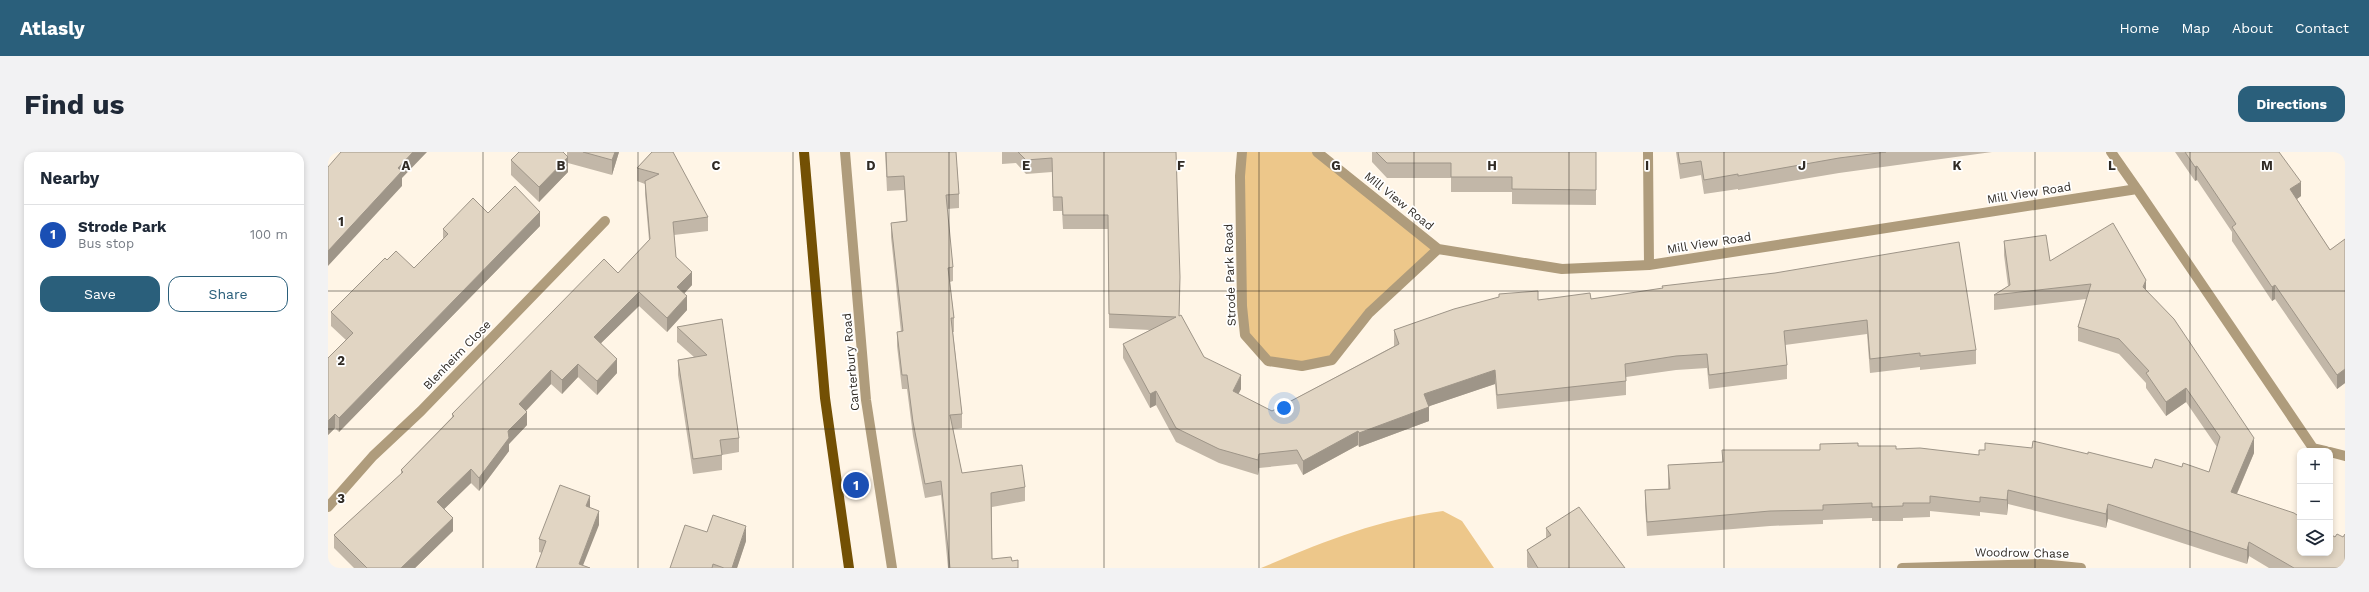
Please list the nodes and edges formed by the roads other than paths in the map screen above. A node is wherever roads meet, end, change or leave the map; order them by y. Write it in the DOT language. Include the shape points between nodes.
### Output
graph roads {
  1 [pos="804,152"];
  2 [pos="845,152"];
  3 [pos="1242,152"];
  4 [pos="1317,152"];
  5 [pos="1648,152"];
  6 [pos="2111,152"];
  7 [pos="2137,189"];
  8 [pos="605,220"];
  9 [pos="1438,249"];
  10 [pos="1649,265"];
  11 [pos="2313,448"];
  12 [pos="2333,453"];
  13 [pos="2345,456"];
  14 [pos="328,507"];
  15 [pos="1962,567"];
  16 [pos="849,568"];
  17 [pos="892,568"];
  18 [pos="1902,568"];
  19 [pos="2081,568"];
  1 -- 16 [label="main road" via="825,398"];
  2 -- 17 [label="street, Canterbury Road" via="866,400"];
  3 -- 9 [label="street, Strode Park Road" via="1242,306 1245,335 1268,361 1302,366 1332,360 1369,313"];
  4 -- 9 [label="street, Mill View Road"];
  5 -- 10 [label="street"];
  6 -- 7 [label="street"];
  7 -- 10 [label="street, Mill View Road"];
  7 -- 11 [label="street"];
  8 -- 14 [label="street, Blenheim Close" via="422,411 373,456"];
  9 -- 10 [label="street, Mill View Road" via="1562,269"];
  12 -- 13 [label="street"];
  15 -- 18 [label="street, Woodrow Chase"];
  15 -- 19 [label="street, Woodrow Chase" via="2041,564"];
}
